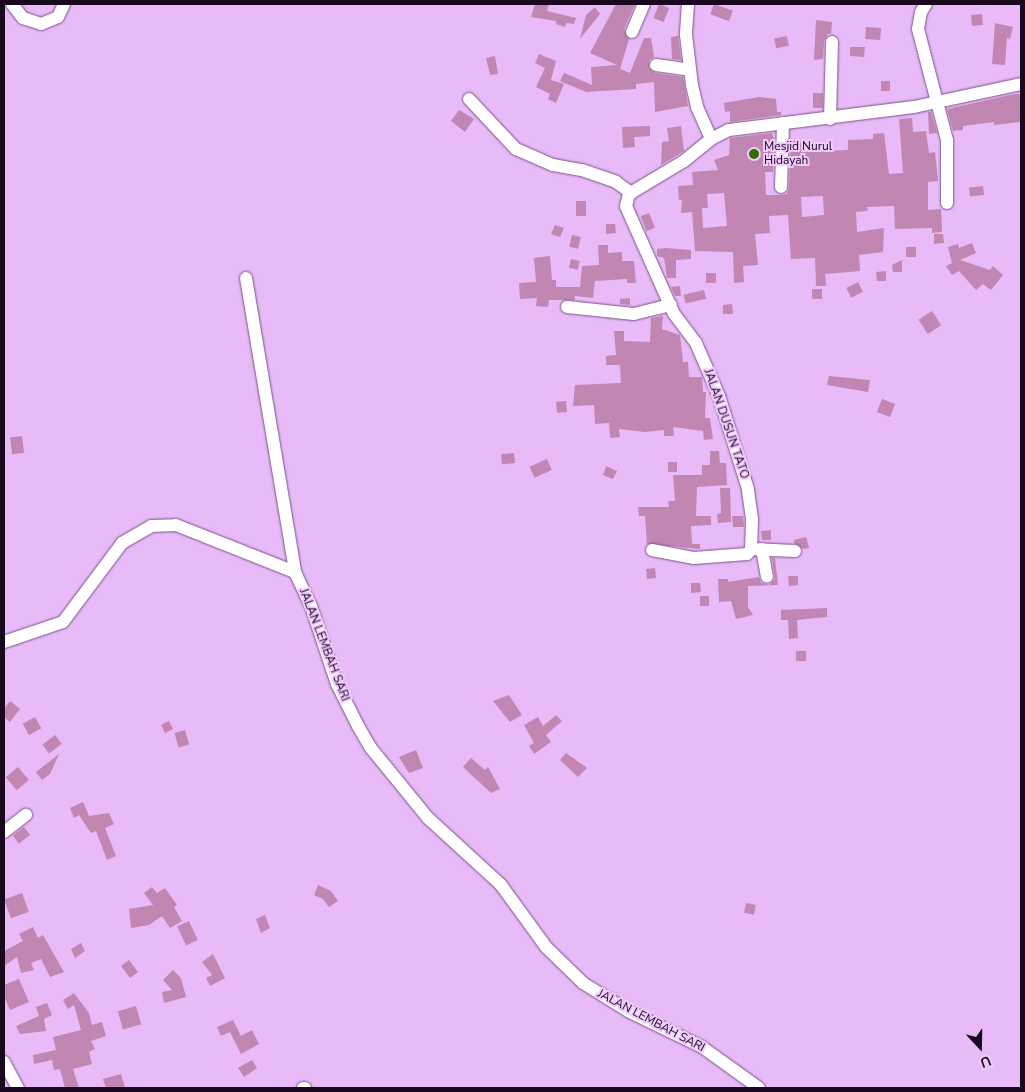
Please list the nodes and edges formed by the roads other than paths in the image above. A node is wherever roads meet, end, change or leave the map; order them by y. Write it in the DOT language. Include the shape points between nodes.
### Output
graph roads {
  1 [pos="12,4"];
  2 [pos="64,4"];
  3 [pos="644,4"];
  4 [pos="688,4"];
  5 [pos="926,4"];
  6 [pos="632,32"];
  7 [pos="832,42"];
  8 [pos="656,65"];
  9 [pos="690,70"];
  10 [pos="1021,84"];
  11 [pos="469,99"];
  12 [pos="939,102"];
  13 [pos="830,118"];
  14 [pos="783,123"];
  15 [pos="711,139"];
  16 [pos="781,187"];
  17 [pos="630,193"];
  18 [pos="947,203"];
  19 [pos="246,278"];
  20 [pos="671,305"];
  21 [pos="567,307"];
  22 [pos="757,549"];
  23 [pos="652,550"];
  24 [pos="795,551"];
  25 [pos="295,572"];
  26 [pos="767,577"];
  27 [pos="4,642"];
  28 [pos="26,815"];
  29 [pos="4,832"];
  30 [pos="4,1062"];
  31 [pos="18,1088"];
  32 [pos="759,1088"];
  1 -- 2 [label="street" via="23,18 41,24 58,17"];
  3 -- 6 [label="street"];
  4 -- 9 [label="street" via="686,35"];
  5 -- 12 [label="street" via="918,29"];
  7 -- 13 [label="street"];
  8 -- 9 [label="street"];
  9 -- 15 [label="street" via="697,107"];
  10 -- 12 [label="street"];
  11 -- 17 [label="street" via="516,150 553,165 582,170 616,182"];
  12 -- 13 [label="street"];
  12 -- 18 [label="street" via="947,140"];
  13 -- 14 [label="street"];
  14 -- 15 [label="street" via="748,126"];
  14 -- 16 [label="street"];
  15 -- 17 [label="street" via="684,161"];
  17 -- 20 [label="street, JALAN DUSUN TATO" via="626,206"];
  19 -- 25 [label="street, JALAN LEMBAH SARI"];
  20 -- 21 [label="street" via="634,314"];
  20 -- 22 [label="street, JALAN DUSUN TATO" via="696,343 736,450 750,503"];
  22 -- 23 [label="street" via="748,554 702,558"];
  22 -- 24 [label="street"];
  22 -- 26 [label="street, JALAN DUSUN TATO"];
  25 -- 27 [label="street" via="176,525 151,526 122,543 63,622"];
  25 -- 32 [label="street, JALAN LEMBAH SARI" via="311,606 337,684 358,726 370,747 428,818 501,885 546,946 583,983 628,1011 702,1047"];
  28 -- 29 [label="street"];
  30 -- 31 [label="street"];
}
